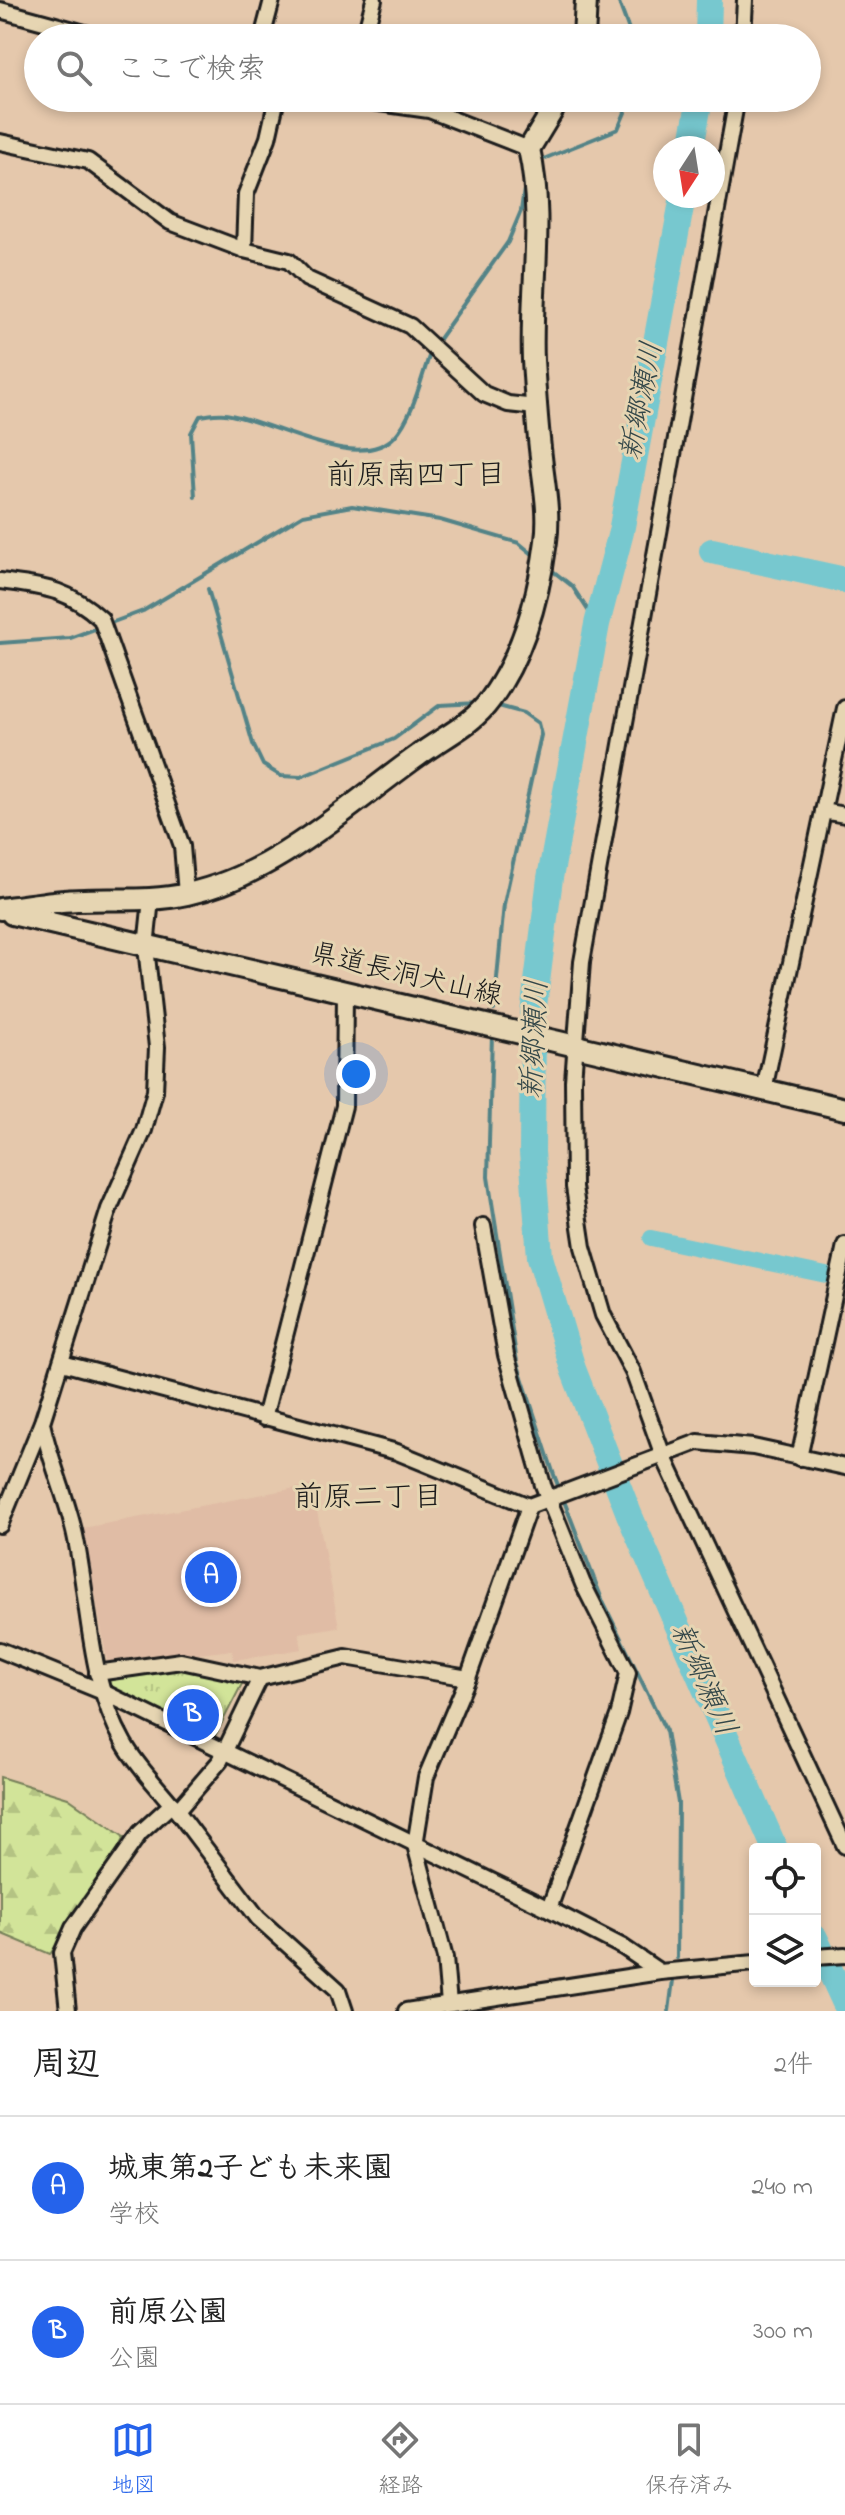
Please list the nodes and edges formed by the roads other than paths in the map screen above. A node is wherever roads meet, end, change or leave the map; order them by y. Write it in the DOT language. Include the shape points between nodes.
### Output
graph roads {
  1 [pos="272,0"];
  2 [pos="374,0"];
  3 [pos="586,0"];
  4 [pos="745,0"];
  5 [pos="0,10"];
  6 [pos="52,24"];
  7 [pos="266,24"];
  8 [pos="368,24"];
  9 [pos="585,24"];
  10 [pos="744,24"];
  11 [pos="274,112"];
  12 [pos="434,112"];
  13 [pos="553,112"];
  14 [pos="734,112"];
  15 [pos="0,142"];
  16 [pos="529,149"];
  17 [pos="244,250"];
  18 [pos="536,407"];
  19 [pos="0,581"];
  20 [pos="845,708"];
  21 [pos="823,811"];
  22 [pos="845,815"];
  23 [pos="186,894"];
  24 [pos="151,899"];
  25 [pos="0,910"];
  26 [pos="146,947"];
  27 [pos="345,991"];
  28 [pos="576,1045"];
  29 [pos="764,1090"];
  30 [pos="845,1109"];
  31 [pos="483,1226"];
  32 [pos="845,1245"];
  33 [pos="62,1363"];
  34 [pos="264,1418"];
  35 [pos="42,1422"];
  36 [pos="662,1453"];
  37 [pos="799,1458"];
  38 [pos="845,1467"];
  39 [pos="549,1497"];
  40 [pos="529,1506"];
  41 [pos="0,1525"];
  42 [pos="0,1650"];
  43 [pos="97,1673"];
  44 [pos="260,1678"];
  45 [pos="468,1678"];
  46 [pos="103,1692"];
  47 [pos="222,1750"];
  48 [pos="175,1808"];
  49 [pos="415,1845"];
  50 [pos="845,1846"];
  51 [pos="549,1909"];
  52 [pos="845,1955"];
  53 [pos="821,1957"];
  54 [pos="749,1964"];
  55 [pos="660,1972"];
  56 [pos="449,2004"];
  57 [pos="68,2011"];
  58 [pos="345,2011"];
  59 [pos="406,2011"];
  1 -- 7 [label="street"];
  2 -- 8 [label="street"];
  3 -- 9 [label="street"];
  4 -- 10 [label="street"];
  5 -- 6 [label="street"];
  11 -- 17 [label="street" via="246,194"];
  12 -- 16 [label="street"];
  13 -- 16 [label="street"];
  14 -- 28 [label="street" via="589,917"];
  15 -- 17 [label="street" via="88,161 170,222"];
  16 -- 18 [label="street" via="537,183 531,318"];
  17 -- 18 [label="street" via="289,261 307,279 410,326 484,394"];
  18 -- 23 [label="street" via="548,518 545,545 521,643 485,706 366,797 265,864"];
  19 -- 23 [label="street" via="57,588 81,600 101,619 182,846"];
  20 -- 21 [label="street"];
  21 -- 22 [label="street"];
  21 -- 29 [label="street"];
  23 -- 24 [label="street"];
  24 -- 25 [label="street" via="53,902"];
  24 -- 26 [label="street"];
  25 -- 26 [label="street, 県道長洞犬山線"];
  26 -- 27 [label="street, 県道長洞犬山線"];
  26 -- 33 [label="street" via="157,1047 155,1091 109,1209"];
  27 -- 28 [label="street, 県道長洞犬山線"];
  27 -- 34 [label="street" via="344,1106"];
  28 -- 29 [label="street, 県道長洞犬山線"];
  28 -- 36 [label="street" via="574,1171 583,1247 603,1315 633,1372"];
  29 -- 30 [label="street, 県道長洞犬山線"];
  31 -- 39 [label="street" via="506,1355"];
  32 -- 37 [label="street"];
  33 -- 34 [label="street"];
  33 -- 35 [label="street"];
  34 -- 40 [label="street" via="397,1452"];
  35 -- 41 [label="street"];
  35 -- 43 [label="street" via="74,1530"];
  36 -- 37 [label="street" via="717,1442"];
  36 -- 39 [label="street"];
  36 -- 50 [label="street"];
  37 -- 38 [label="street"];
  39 -- 40 [label="street"];
  39 -- 51 [label="street" via="589,1597 628,1673 619,1713"];
  40 -- 45 [label="street"];
  42 -- 46 [label="street"];
  43 -- 44 [label="street" via="181,1661"];
  43 -- 46 [label="street"];
  44 -- 45 [label="street" via="346,1657"];
  44 -- 47 [label="street"];
  45 -- 49 [label="street" via="426,1777"];
  46 -- 47 [label="street"];
  46 -- 48 [label="street" via="125,1746"];
  47 -- 48 [label="street" via="220,1761"];
  47 -- 49 [label="street"];
  48 -- 57 [label="street" via="140,1833 73,1928 62,1953"];
  48 -- 58 [label="street" via="258,1918 338,1990"];
  49 -- 51 [label="street"];
  49 -- 56 [label="street" via="445,1958"];
  51 -- 55 [label="street"];
  52 -- 53 [label="street"];
  54 -- 55 [label="street"];
  55 -- 56 [label="street"];
  56 -- 59 [label="street"];
}
